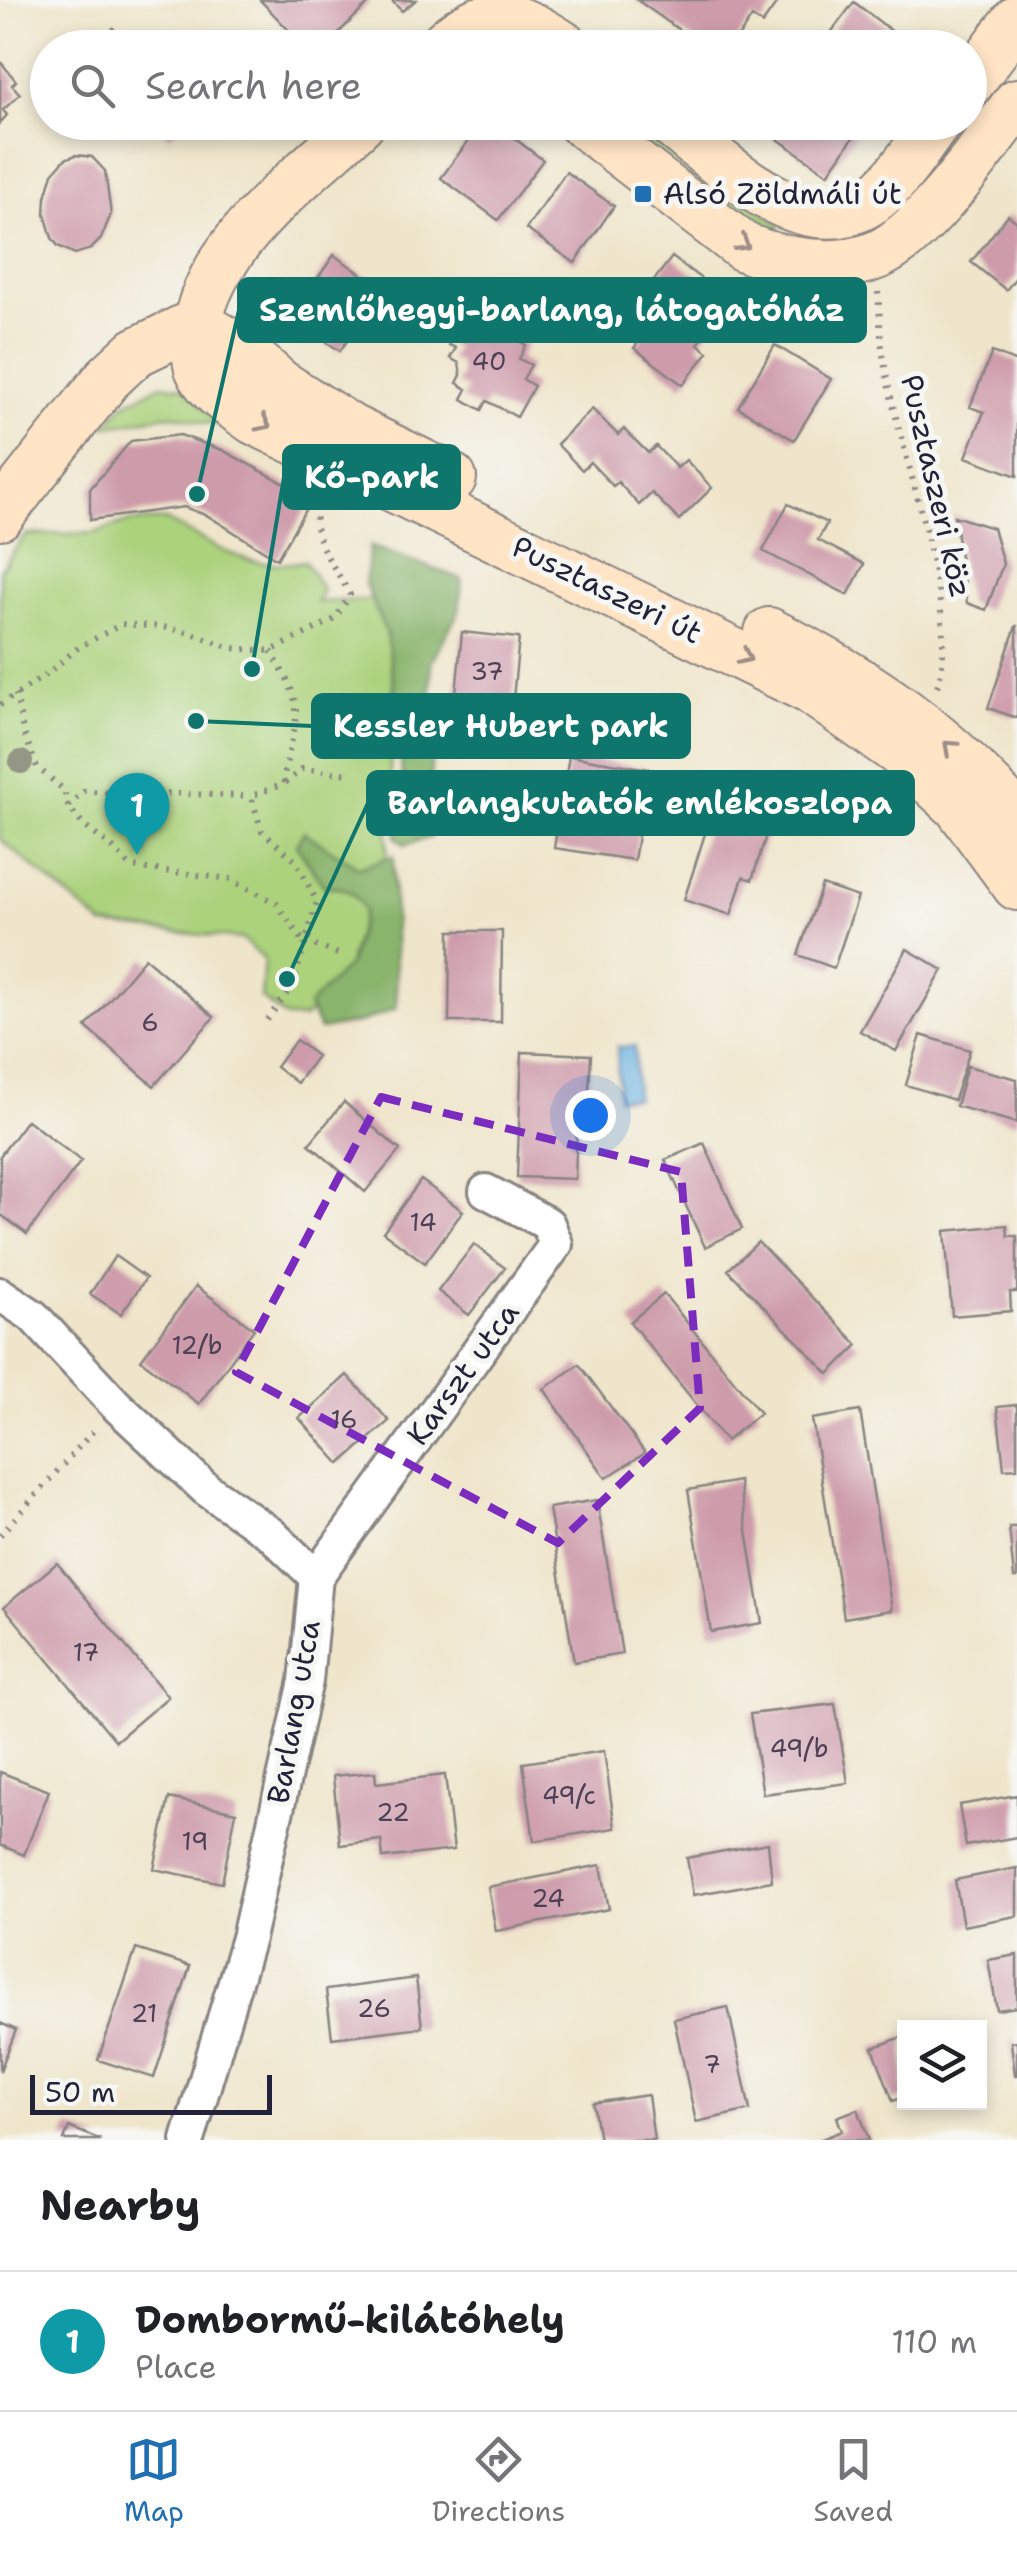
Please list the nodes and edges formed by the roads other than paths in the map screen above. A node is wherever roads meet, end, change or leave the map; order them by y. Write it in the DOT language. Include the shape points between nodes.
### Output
graph roads {
  1 [pos="1017,20"];
  2 [pos="534,29"];
  3 [pos="468,30"];
  4 [pos="987,60"];
  5 [pos="1017,103"];
  6 [pos="342,140"];
  7 [pos="604,140"];
  8 [pos="693,140"];
  9 [pos="924,140"];
  10 [pos="837,212"];
  11 [pos="858,259"];
  12 [pos="196,323"];
  13 [pos="0,515"];
  14 [pos="820,675"];
  15 [pos="1017,818"];
  16 [pos="1017,886"];
  17 [pos="486,1191"];
  18 [pos="0,1294"];
  19 [pos="316,1577"];
  20 [pos="188,2140"];
  1 -- 4 [label="street"];
  2 -- 3 [label="street" via="483,18"];
  5 -- 11 [label="street" via="922,222 900,241"];
  6 -- 12 [label="street, Pusztaszeri út" via="245,233 216,272"];
  7 -- 11 [label="street, one-way" via="742,246 799,262"];
  8 -- 10 [label="street" via="785,206"];
  9 -- 10 [label="street" via="884,190"];
  10 -- 11 [label="street"];
  12 -- 13 [label="street" via="136,352 108,378"];
  12 -- 14 [label="street, Pusztaszeri út" via="198,367 218,394 254,420"];
  15 -- 14 [label="street, Pusztaszeri út, one-way" via="921,722"];
  14 -- 16 [label="street, Pusztaszeri út" via="958,806"];
  17 -- 19 [label="street, Karszt utca" via="548,1224 556,1244"];
  18 -- 19 [label="street, Barlang utca" via="32,1316 206,1489"];
  19 -- 20 [label="street, Barlang utca" via="306,1681 248,1938"];
}
